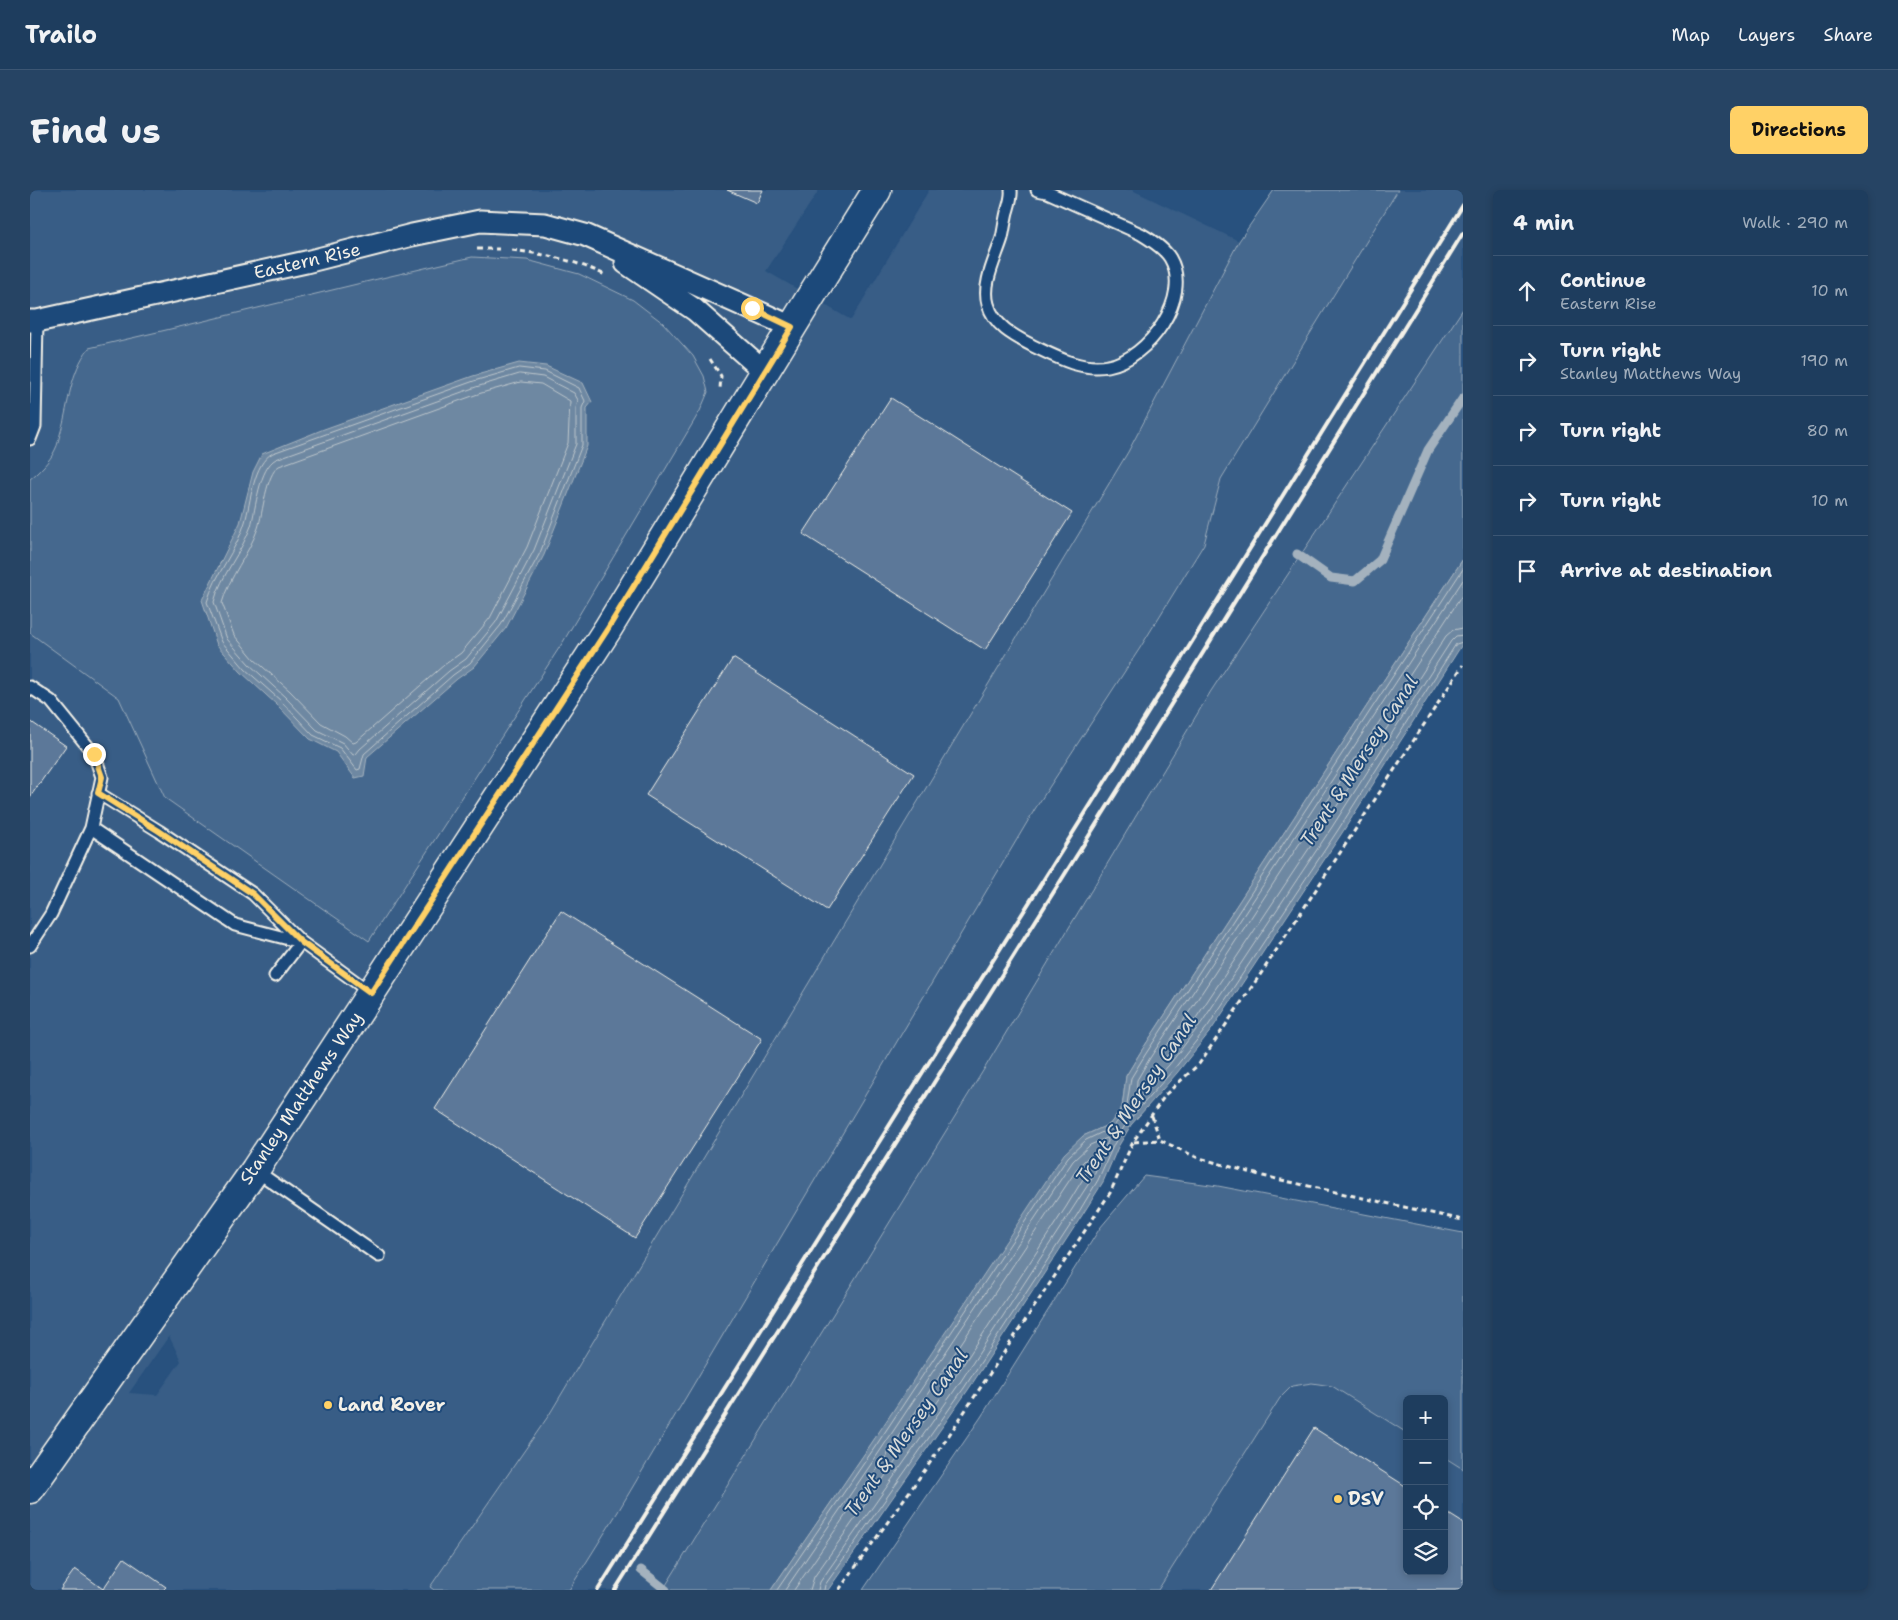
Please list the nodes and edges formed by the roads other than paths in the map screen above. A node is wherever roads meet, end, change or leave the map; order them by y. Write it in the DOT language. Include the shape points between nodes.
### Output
graph roads {
  1 [pos="877,190"];
  2 [pos="1014,190"];
  3 [pos="1037,190"];
  4 [pos="585,235"];
  5 [pos="34,321"];
  6 [pos="792,327"];
  7 [pos="764,371"];
  8 [pos="30,439"];
  9 [pos="30,687"];
  10 [pos="98,793"];
  11 [pos="91,828"];
  12 [pos="301,942"];
  13 [pos="30,946"];
  14 [pos="275,976"];
  15 [pos="371,993"];
  16 [pos="254,1170"];
  17 [pos="379,1256"];
  18 [pos="30,1489"];
  1 -- 6 [label="main road, Stanley Matthews Way"];
  2 -- 3 [label="lane" via="988,282 987,301 998,322 1010,334 1064,361 1107,366 1132,357 1160,328 1171,309 1176,274 1170,258 1141,234"];
  4 -- 5 [label="street, Eastern Rise" via="545,224 480,221"];
  4 -- 6 [label="street, Eastern Rise"];
  4 -- 7 [label="street, Eastern Rise" via="695,310"];
  5 -- 8 [label="lane" via="36,426"];
  6 -- 7 [label="main road, Stanley Matthews Way"];
  7 -- 15 [label="main road, Stanley Matthews Way" via="607,630"];
  9 -- 10 [label="lane" via="51,700 94,754 102,777"];
  10 -- 11 [label="lane"];
  10 -- 12 [label="lane" via="253,894"];
  11 -- 12 [label="lane" via="235,925"];
  11 -- 13 [label="lane" via="51,914"];
  12 -- 14 [label="lane"];
  12 -- 15 [label="lane"];
  15 -- 16 [label="main road, Stanley Matthews Way"];
  16 -- 17 [label="lane"];
  16 -- 18 [label="main road, Stanley Matthews Way"];
}
